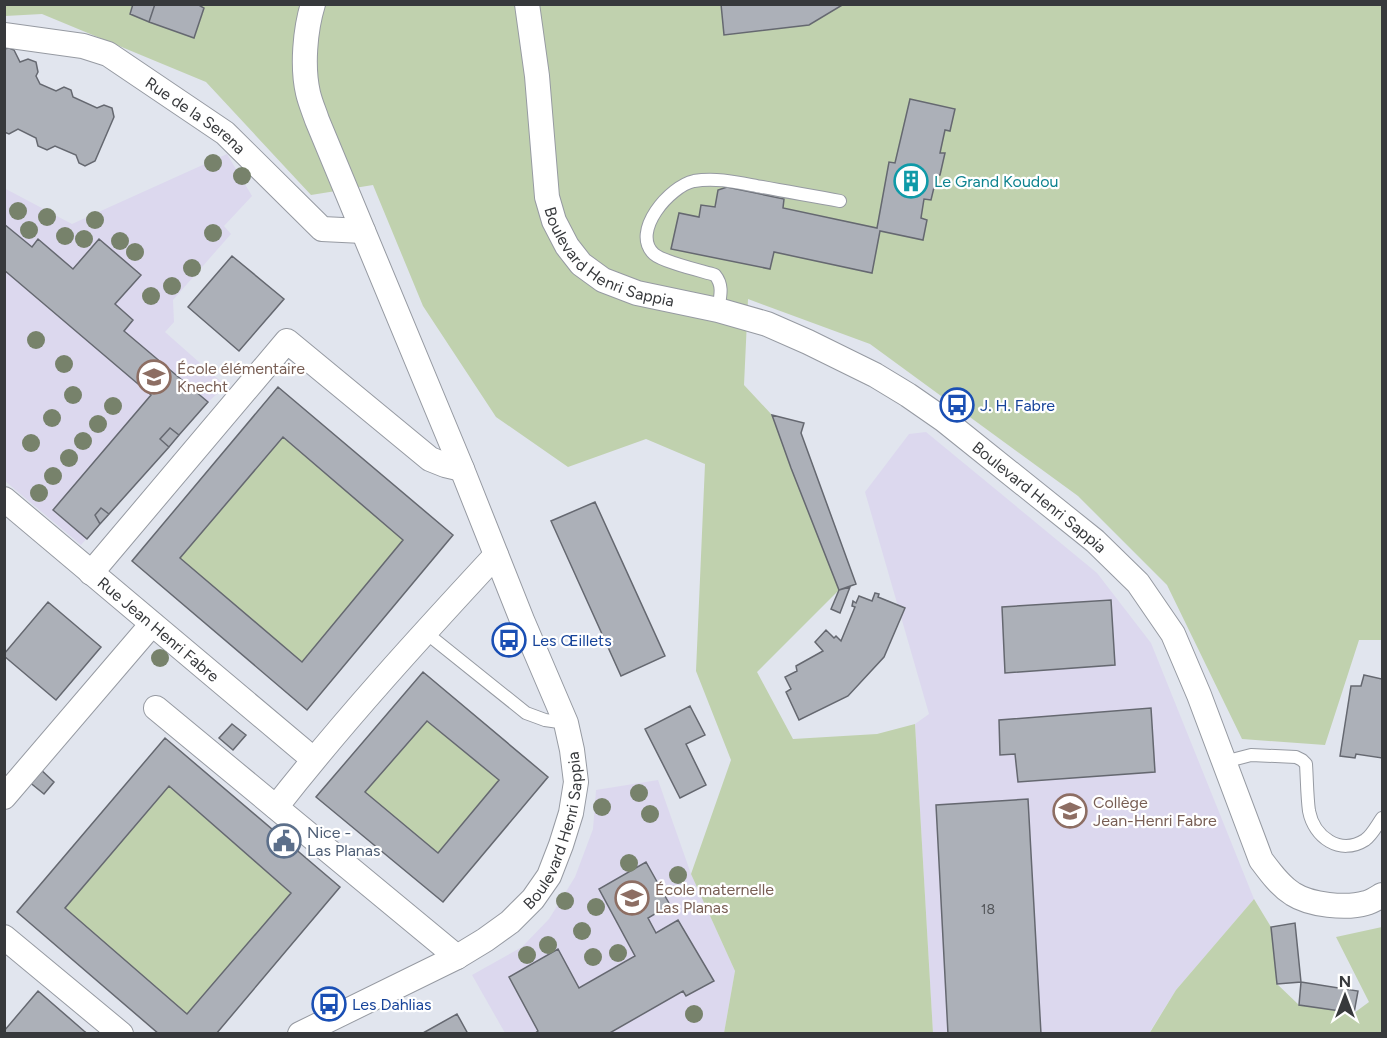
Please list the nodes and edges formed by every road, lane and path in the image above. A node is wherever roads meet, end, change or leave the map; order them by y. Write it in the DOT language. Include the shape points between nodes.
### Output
graph roads {
  1 [pos="313,4"];
  2 [pos="527,4"];
  3 [pos="4,35"];
  4 [pos="840,201"];
  5 [pos="363,231"];
  6 [pos="718,310"];
  7 [pos="462,469"];
  8 [pos="4,499"];
  9 [pos="496,555"];
  10 [pos="91,573"];
  11 [pos="152,624"];
  12 [pos="425,632"];
  13 [pos="156,708"];
  14 [pos="566,723"];
  15 [pos="313,759"];
  16 [pos="1224,762"];
  17 [pos="4,796"];
  18 [pos="276,807"];
  19 [pos="1383,818"];
  20 [pos="1383,895"];
  21 [pos="4,937"];
  22 [pos="457,957"];
  23 [pos="121,1034"];
  24 [pos="300,1034"];
  1 -- 5 [label="street, Boulevard Henri Sappia" via="305,60 308,92"];
  2 -- 6 [label="street, Boulevard Henri Sappia" via="547,196 567,246 581,264 603,280 637,293"];
  3 -- 5 [label="street, Rue de la Serena" via="74,44 108,54 225,133 322,229"];
  4 -- 6 [label="lane" via="714,179 691,182 670,195 657,209 646,232 648,245 662,259 715,275 721,288"];
  5 -- 7 [label="street, Boulevard Henri Sappia"];
  6 -- 16 [label="street, Boulevard Henri Sappia" via="767,324 808,342 908,395 1095,541 1138,583 1173,634"];
  7 -- 9 [label="street, Boulevard Henri Sappia"];
  7 -- 10 [label="street" via="430,459 287,341"];
  8 -- 10 [label="street, Rue Jean Henri Fabre"];
  9 -- 12 [label="street"];
  9 -- 14 [label="street, Boulevard Henri Sappia"];
  10 -- 11 [label="street, Rue Jean Henri Fabre"];
  11 -- 15 [label="street, Rue Jean Henri Fabre"];
  11 -- 17 [label="street"];
  12 -- 14 [label="lane" via="526,713"];
  12 -- 15 [label="street"];
  13 -- 18 [label="street"];
  14 -- 22 [label="street, Boulevard Henri Sappia" via="576,782 572,813 549,876 510,922"];
  15 -- 18 [label="street"];
  16 -- 19 [label="lane" via="1251,755 1302,760 1306,764 1310,813 1317,830 1337,845 1352,846 1367,839"];
  16 -- 20 [label="street, Boulevard Henri Sappia" via="1261,860 1293,894 1316,903 1341,906 1366,903"];
  18 -- 22 [label="street"];
  21 -- 23 [label="street"];
  22 -- 24 [label="street, Boulevard Henri Sappia"];
}
